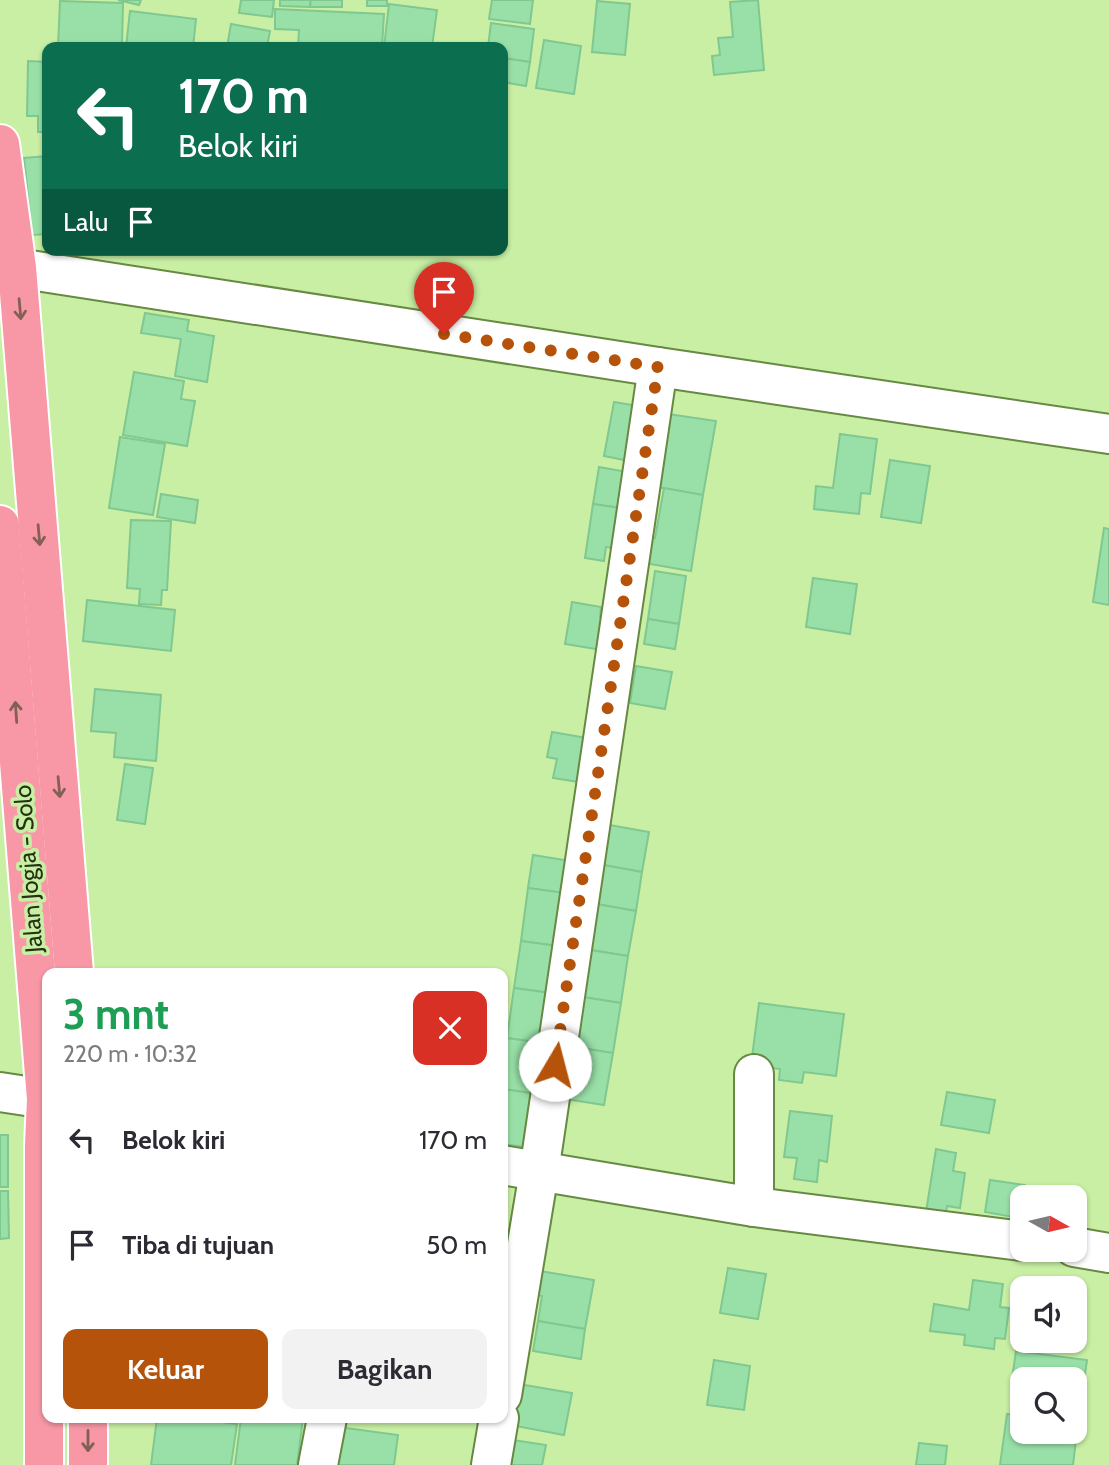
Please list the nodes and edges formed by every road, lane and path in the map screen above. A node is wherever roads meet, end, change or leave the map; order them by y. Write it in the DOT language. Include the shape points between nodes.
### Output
graph roads {
  1 [pos="0,144"];
  2 [pos="17,268"];
  3 [pos="658,367"];
  4 [pos="1109,433"];
  5 [pos="0,524"];
  6 [pos="2,568"];
  7 [pos="9,749"];
  8 [pos="74,968"];
  9 [pos="42,1061"];
  10 [pos="754,1074"];
  11 [pos="0,1092"];
  12 [pos="42,1098"];
  13 [pos="508,1165"];
  14 [pos="539,1172"];
  15 [pos="754,1208"];
  16 [pos="1010,1240"];
  17 [pos="1087,1250"];
  18 [pos="1109,1253"];
  19 [pos="508,1359"];
  20 [pos="44,1423"];
  21 [pos="88,1423"];
  22 [pos="326,1423"];
  23 [pos="498,1423"];
  24 [pos="44,1465"];
  25 [pos="88,1465"];
  26 [pos="318,1465"];
  27 [pos="491,1465"];
  1 -- 2 [label="highway, Jalan Jogja - Solo"];
  2 -- 3 [label="street"];
  2 -- 8 [label="highway, Jalan Jogja - Solo, one-way"];
  3 -- 4 [label="street"];
  3 -- 14 [label="street"];
  5 -- 6 [label="highway, Jalan Jogja - Solo"];
  7 -- 6 [label="highway, Jalan Jogja - Solo, one-way"];
  7 -- 9 [label="highway, Jalan Jogja - Solo"];
  10 -- 15 [label="street"];
  11 -- 12 [label="street"];
  13 -- 14 [label="street"];
  14 -- 15 [label="street"];
  14 -- 19 [label="street"];
  15 -- 16 [label="street"];
  17 -- 18 [label="street"];
  20 -- 24 [label="highway, Jalan Jogja - Solo"];
  21 -- 25 [label="highway, one-way"];
  22 -- 26 [label="street"];
  23 -- 27 [label="street"];
}
